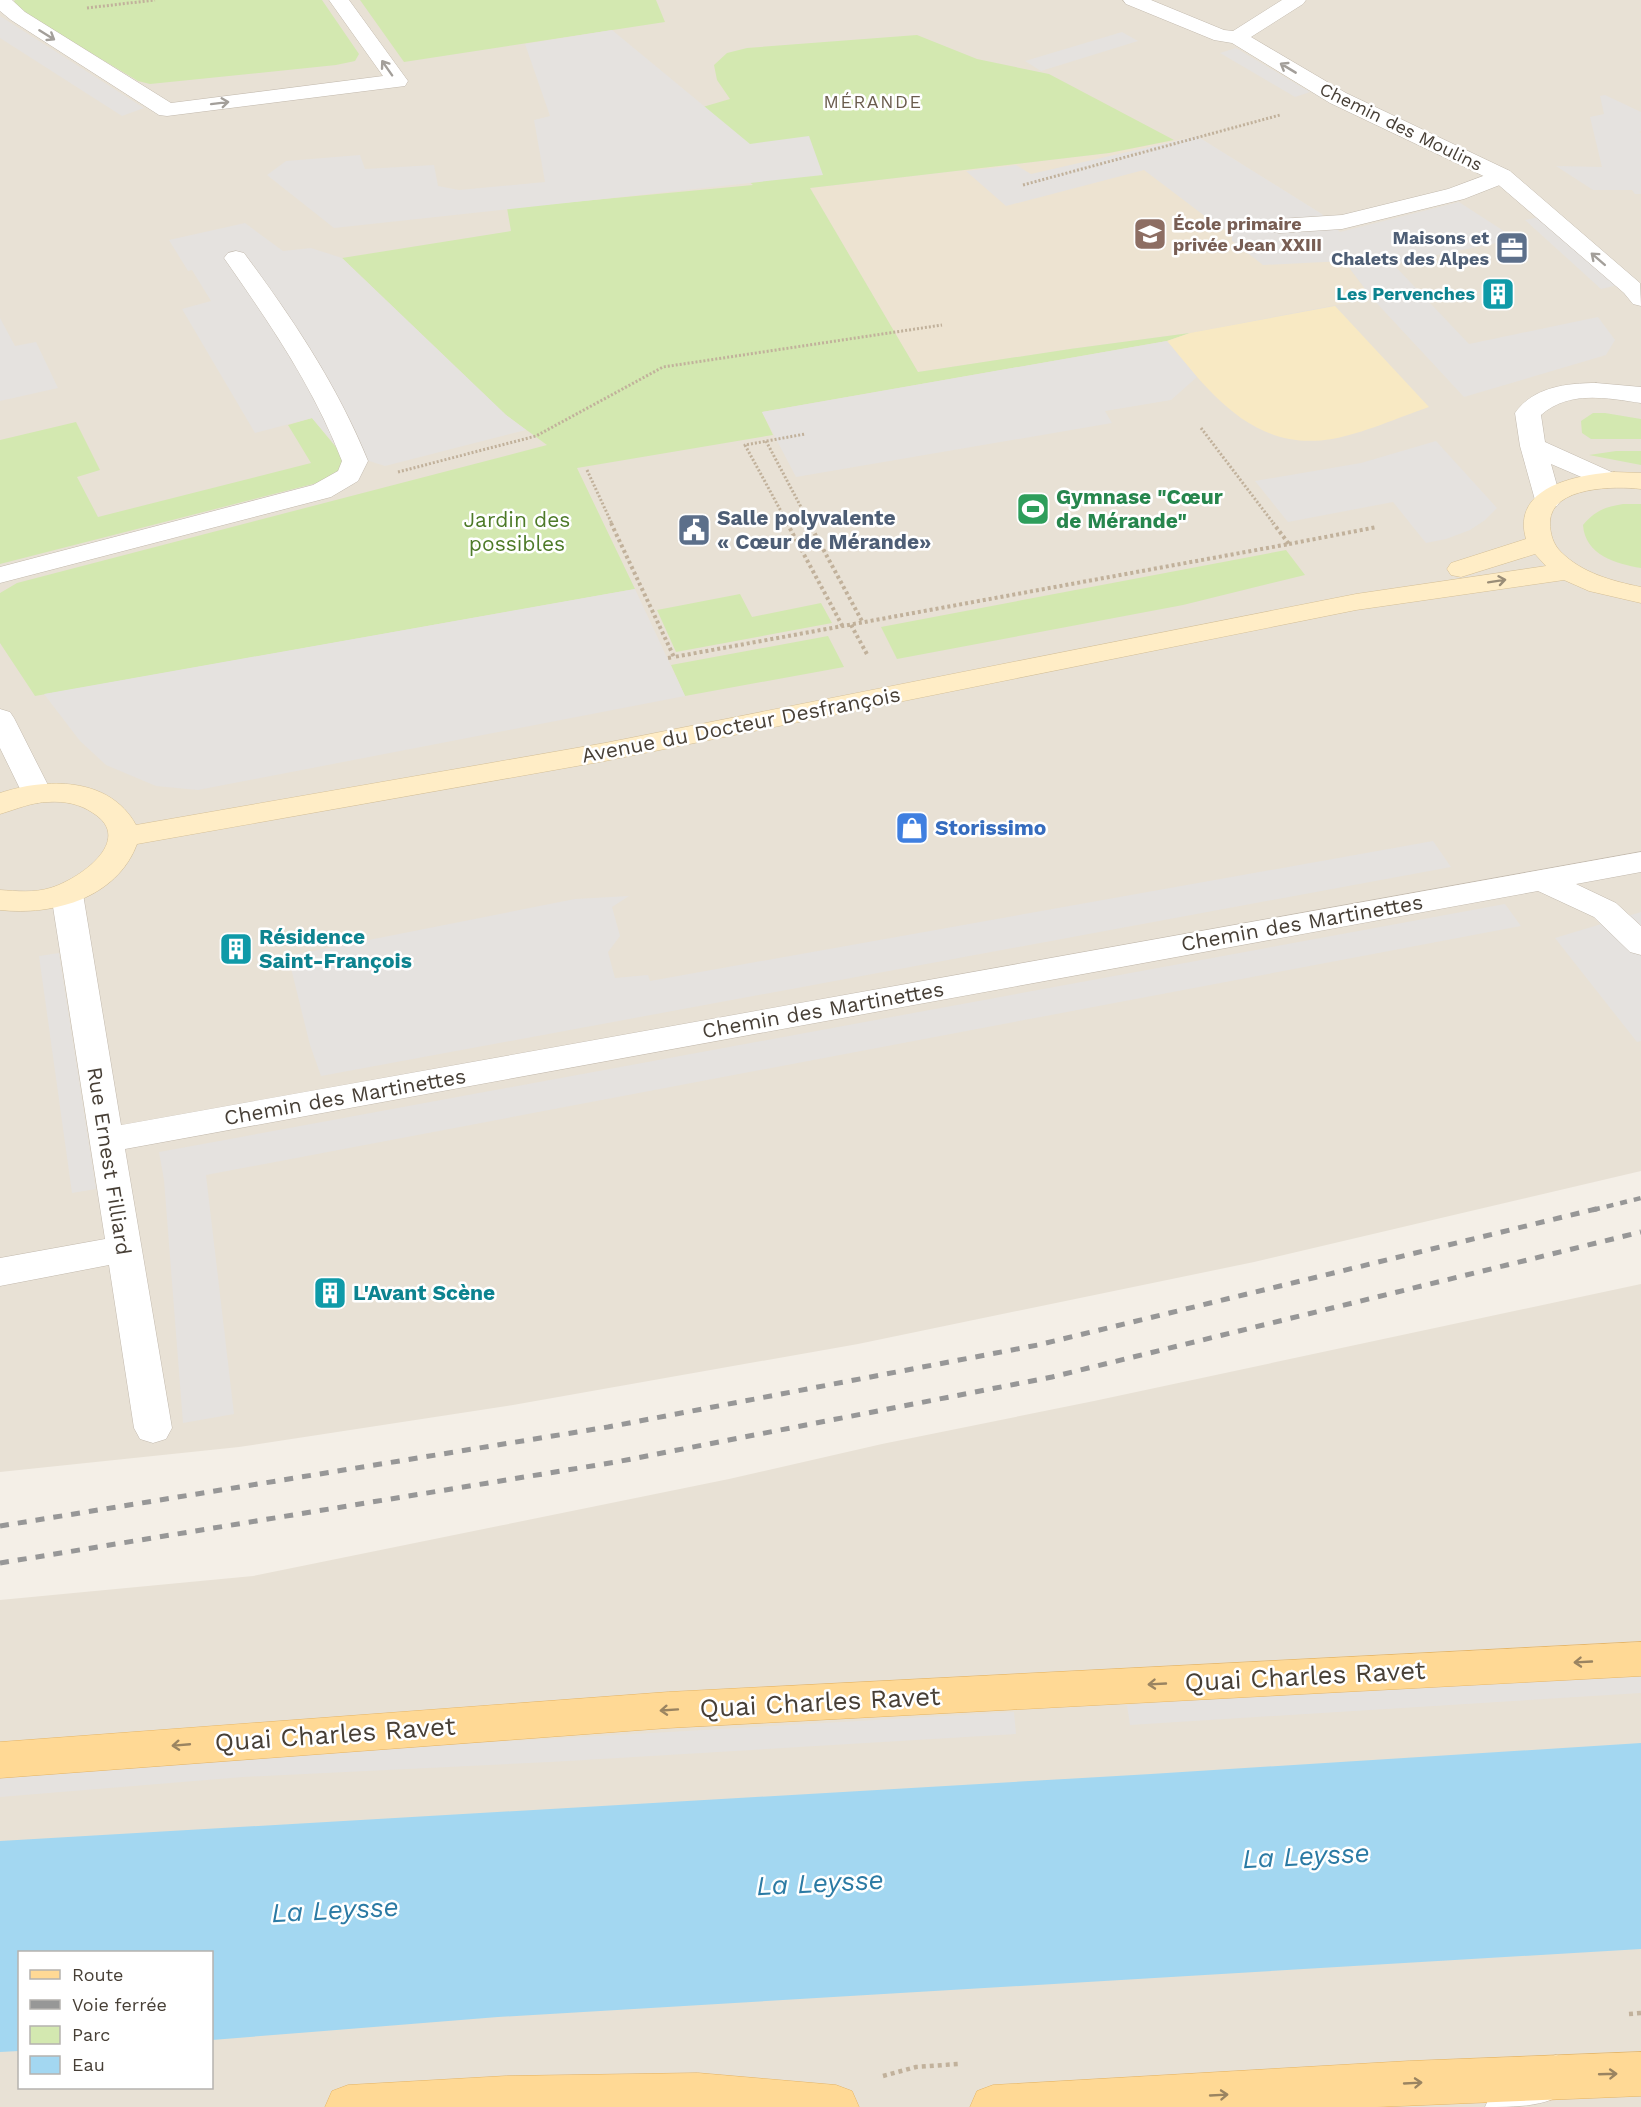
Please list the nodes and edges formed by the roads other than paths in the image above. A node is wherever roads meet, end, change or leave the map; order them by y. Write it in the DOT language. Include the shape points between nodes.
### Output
graph roads {
  1 [pos="0,0"];
  2 [pos="339,0"];
  3 [pos="1133,0"];
  4 [pos="1296,0"];
  5 [pos="1237,37"];
  6 [pos="1502,176"];
  7 [pos="1279,226"];
  8 [pos="236,258"];
  9 [pos="1641,299"];
  10 [pos="1641,395"];
  11 [pos="1533,446"];
  12 [pos="1607,480"];
  13 [pos="1641,481"];
  14 [pos="1548,500"];
  15 [pos="1540,543"];
  16 [pos="1569,571"];
  17 [pos="0,575"];
  18 [pos="1641,595"];
  19 [pos="1356,602"];
  20 [pos="0,718"];
  21 [pos="37,793"];
  22 [pos="0,804"];
  23 [pos="123,837"];
  24 [pos="1641,862"];
  25 [pos="1541,880"];
  26 [pos="67,894"];
  27 [pos="0,900"];
  28 [pos="1641,944"];
  29 [pos="106,1140"];
  30 [pos="123,1249"];
  31 [pos="0,1272"];
  32 [pos="153,1428"];
  33 [pos="1641,1659"];
  34 [pos="0,1760"];
  35 [pos="1641,2073"];
  36 [pos="1558,2076"];
  37 [pos="699,2101"];
  38 [pos="348,2107"];
  39 [pos="836,2107"];
  40 [pos="993,2107"];
  41 [pos="1508,2107"];
  1 -- 2 [label="street, one-way" via="18,16 167,110 397,81"];
  3 -- 5 [label="street, Chemin des Moulins" via="1221,36"];
  4 -- 5 [label="street"];
  6 -- 5 [label="street, Chemin des Moulins, one-way" via="1338,98"];
  6 -- 7 [label="street" via="1456,194 1342,222"];
  9 -- 6 [label="street, Chemin des Moulins, one-way"];
  8 -- 17 [label="street" via="280,317 327,398 356,461 349,475 322,491"];
  10 -- 11 [label="street" via="1594,389 1565,392 1539,401 1528,412"];
  11 -- 12 [label="street"];
  11 -- 14 [label="street"];
  12 -- 13 [label="main road"];
  12 -- 14 [label="main road" via="1583,483"];
  14 -- 15 [label="main road" via="1538,513"];
  15 -- 16 [label="main road" via="1551,558"];
  15 -- 19 [label="main road"];
  16 -- 18 [label="main road" via="1591,582"];
  19 -- 16 [label="main road, one-way"];
  19 -- 23 [label="main road, Avenue du Docteur Desfrançois" via="616,750"];
  20 -- 21 [label="street"];
  21 -- 22 [label="main road"];
  21 -- 23 [label="main road" via="81,796 104,806 117,817"];
  23 -- 26 [label="main road" via="120,850 105,872"];
  24 -- 25 [label="street, Chemin des Martinettes"];
  25 -- 28 [label="street" via="1605,910"];
  25 -- 29 [label="street, Chemin des Martinettes"];
  26 -- 27 [label="main road" via="23,903"];
  26 -- 29 [label="street, Rue Ernest Filliard"];
  29 -- 30 [label="street, Rue Ernest Filliard"];
  30 -- 31 [label="street"];
  30 -- 32 [label="street, Rue Ernest Filliard"];
  33 -- 34 [label="main road, Quai Charles Ravet, one-way" via="680,1709"];
  36 -- 35 [label="main road, one-way"];
  40 -- 36 [label="main road, one-way"];
  36 -- 41 [label="street"];
  37 -- 38 [label="main road" via="506,2098"];
  37 -- 39 [label="main road"];
}
